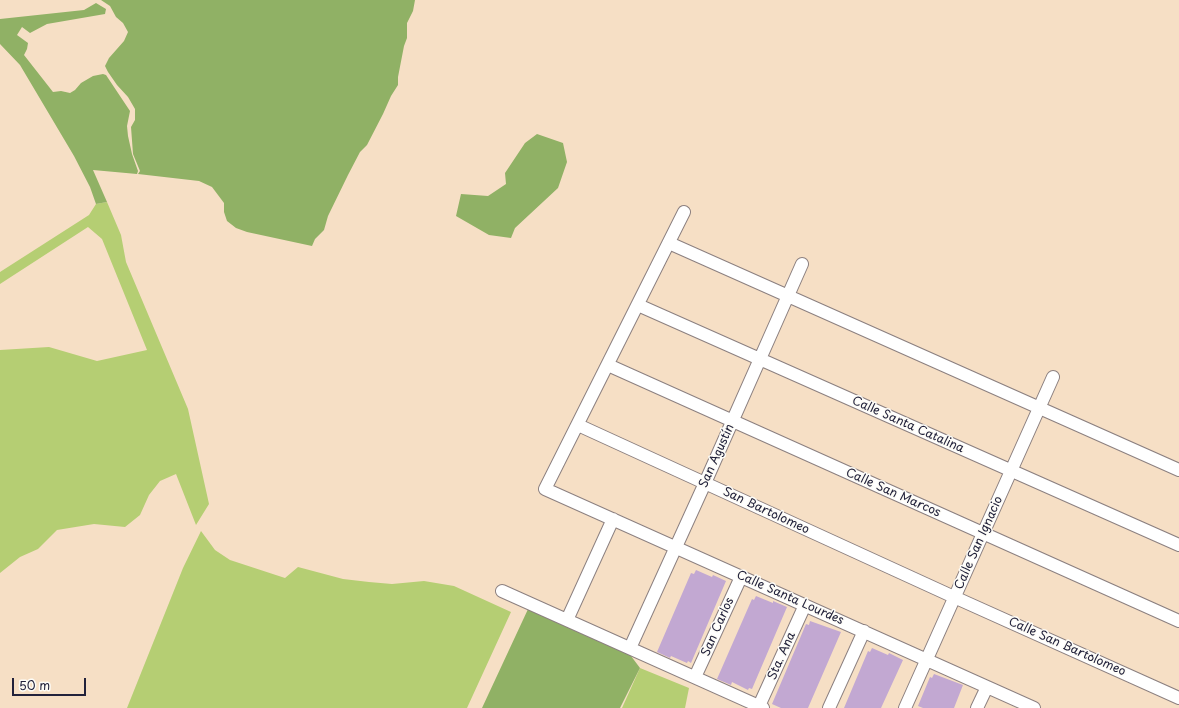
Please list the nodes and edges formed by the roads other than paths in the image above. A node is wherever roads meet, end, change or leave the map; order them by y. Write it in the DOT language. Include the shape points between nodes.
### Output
graph roads {
  1 [pos="684,212"];
  2 [pos="668,243"];
  3 [pos="802,264"];
  4 [pos="788,296"];
  5 [pos="638,305"];
  6 [pos="761,360"];
  7 [pos="608,365"];
  8 [pos="1053,377"];
  9 [pos="1039,409"];
  10 [pos="733,421"];
  11 [pos="578,425"];
  12 [pos="1179,470"];
  13 [pos="1011,471"];
  14 [pos="705,483"];
  15 [pos="613,519"];
  16 [pos="983,533"];
  17 [pos="1179,545"];
  18 [pos="676,547"];
  19 [pos="741,576"];
  20 [pos="502,591"];
  21 [pos="954,597"];
  22 [pos="805,605"];
  23 [pos="567,620"];
  24 [pos="1179,621"];
  25 [pos="864,632"];
  26 [pos="630,648"];
  27 [pos="926,660"];
  28 [pos="695,677"];
  29 [pos="987,687"];
  30 [pos="1179,698"];
  31 [pos="761,707"];
  32 [pos="829,708"];
  33 [pos="905,708"];
  34 [pos="977,708"];
  35 [pos="1034,708"];
  1 -- 2 [label="street"];
  2 -- 4 [label="street"];
  2 -- 5 [label="street"];
  3 -- 4 [label="street, San Agustín"];
  4 -- 6 [label="street, San Agustín"];
  4 -- 9 [label="street"];
  5 -- 6 [label="street, Calle Santa Catalina"];
  5 -- 7 [label="street"];
  6 -- 10 [label="street, San Agustín"];
  6 -- 13 [label="street, Calle Santa Catalina"];
  7 -- 10 [label="street, Calle San Marcos"];
  7 -- 11 [label="street"];
  8 -- 9 [label="street, Calle San Ignacio"];
  9 -- 12 [label="street"];
  9 -- 13 [label="street, Calle San Ignacio"];
  10 -- 14 [label="street, San Agustín"];
  10 -- 16 [label="street, Calle San Marcos"];
  11 -- 14 [label="street, San Bartolomeo"];
  11 -- 15 [label="street, Calle Santa Lourdes" via="545,489"];
  13 -- 16 [label="street, Calle San Ignacio"];
  13 -- 17 [label="street, Calle Santa Catalina"];
  14 -- 18 [label="street, San Agustín"];
  14 -- 21 [label="street, San Bartolomeo"];
  15 -- 18 [label="street, Calle Santa Lourdes"];
  15 -- 23 [label="street"];
  16 -- 21 [label="street, Calle San Ignacio"];
  16 -- 24 [label="street, Calle San Marcos"];
  18 -- 19 [label="street, Calle Santa Lourdes"];
  18 -- 26 [label="street, San Agustín"];
  19 -- 22 [label="street, Calle Santa Lourdes"];
  19 -- 28 [label="street, San Carlos"];
  20 -- 23 [label="street"];
  21 -- 27 [label="street, Calle San Ignacio"];
  21 -- 30 [label="street, Calle San Bartolomeo"];
  22 -- 25 [label="street, Calle Santa Lourdes"];
  22 -- 31 [label="street, Sta. Ana"];
  23 -- 26 [label="street"];
  25 -- 27 [label="street, Calle Santa Lourdes"];
  25 -- 32 [label="street"];
  26 -- 28 [label="street"];
  27 -- 29 [label="street, Calle Santa Lourdes"];
  27 -- 33 [label="street, Calle San Ignacio"];
  28 -- 31 [label="street"];
  29 -- 34 [label="street"];
  29 -- 35 [label="street, Calle Santa Lourdes"];
}
